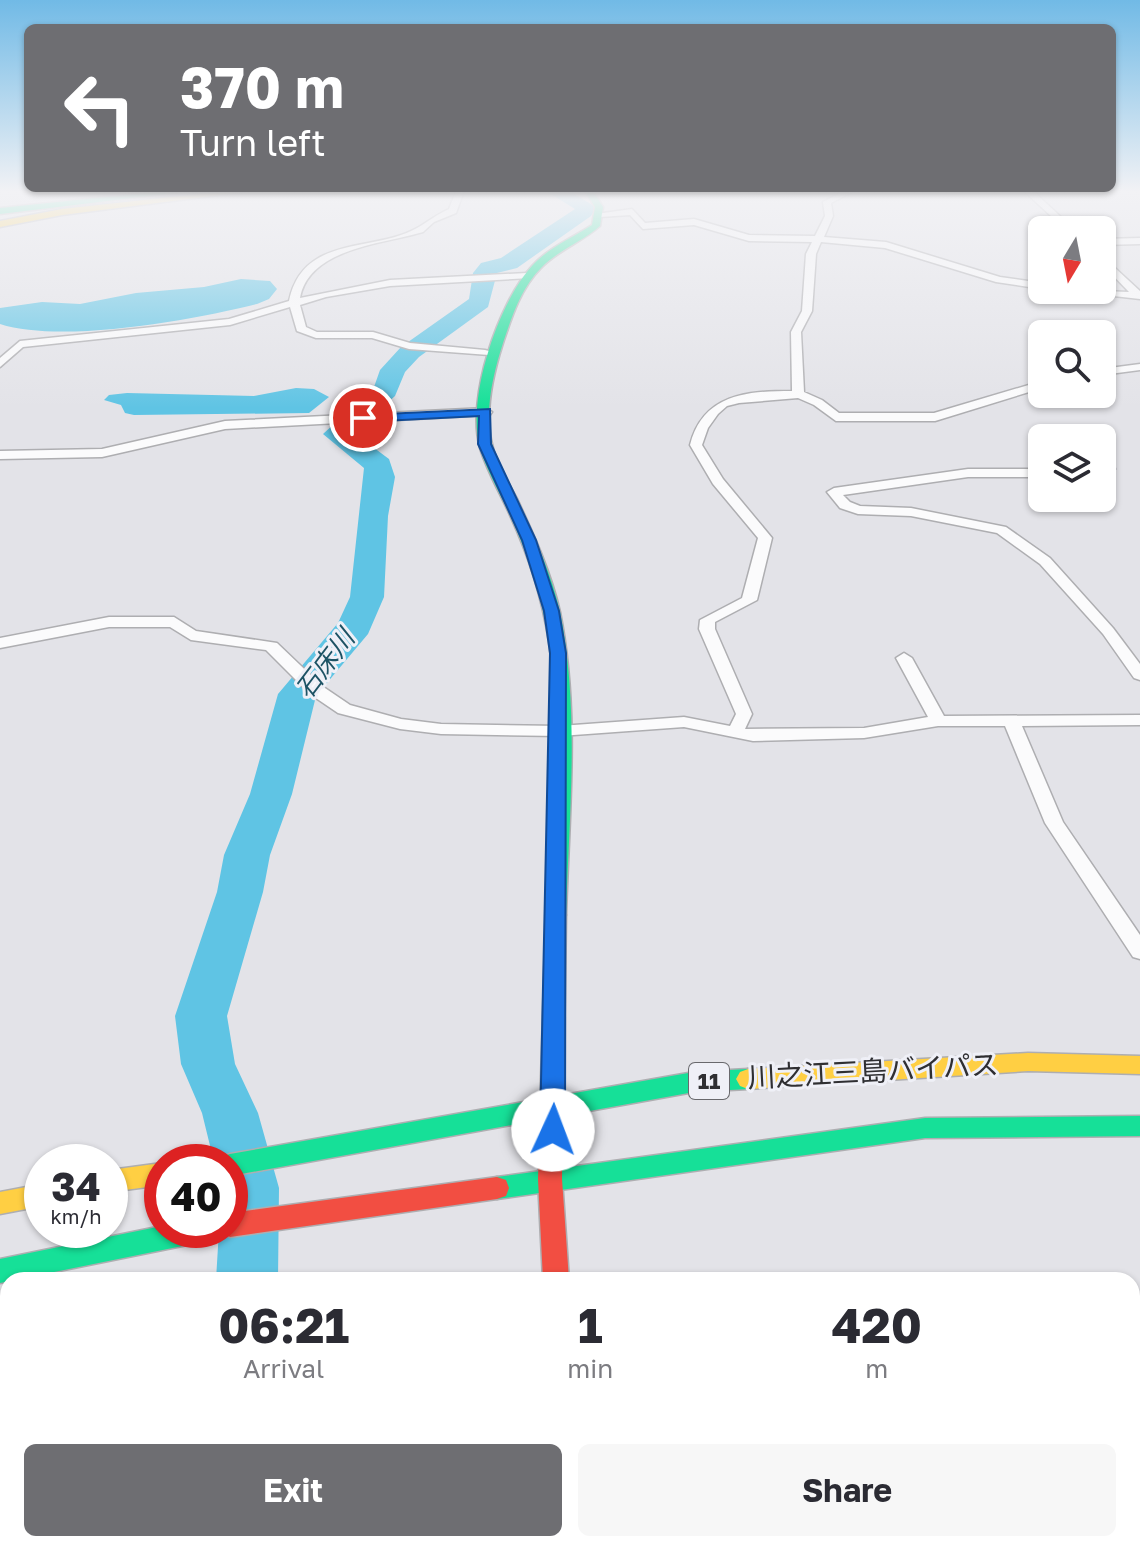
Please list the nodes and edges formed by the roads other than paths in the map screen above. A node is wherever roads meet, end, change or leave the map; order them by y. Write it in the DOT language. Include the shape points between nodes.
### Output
graph roads {
  1 [pos="314,263"];
  2 [pos="541,263"];
  3 [pos="810,263"];
  4 [pos="945,263"];
  5 [pos="1116,275"];
  6 [pos="527,276"];
  7 [pos="1028,284"];
  8 [pos="1116,294"];
  9 [pos="1140,296"];
  10 [pos="292,303"];
  11 [pos="485,353"];
  12 [pos="0,364"];
  13 [pos="1140,367"];
  14 [pos="1116,370"];
  15 [pos="1028,389"];
  16 [pos="798,395"];
  17 [pos="486,412"];
  18 [pos="0,455"];
  19 [pos="1028,473"];
  20 [pos="0,643"];
  21 [pos="904,658"];
  22 [pos="1140,675"];
  23 [pos="1140,720"];
  24 [pos="938,721"];
  25 [pos="1012,723"];
  26 [pos="560,731"];
  27 [pos="735,733"];
  28 [pos="1140,951"];
  29 [pos="1140,1065"];
  30 [pos="554,1106"];
  31 [pos="1140,1126"];
  32 [pos="248,1162"];
  33 [pos="550,1179"];
  34 [pos="24,1198"];
  35 [pos="0,1203"];
  36 [pos="248,1222"];
  37 [pos="144,1242"];
  38 [pos="0,1271"];
  39 [pos="556,1272"];
  1 -- 10 [label="street" via="300,277"];
  2 -- 6 [label="main road"];
  3 -- 16 [label="street" via="805,318 796,332"];
  4 -- 7 [label="street"];
  5 -- 9 [label="street"];
  6 -- 10 [label="street" via="365,287"];
  6 -- 17 [label="main road" via="497,339"];
  8 -- 9 [label="street"];
  10 -- 11 [label="street" via="307,332 373,335 409,346"];
  10 -- 12 [label="street" via="230,322 20,344"];
  13 -- 14 [label="street"];
  15 -- 16 [label="street" via="919,419 836,417 825,405"];
  16 -- 27 [label="street" via="720,405 698,433 696,445 718,481 765,538 749,600 708,620 707,629 744,714"];
  17 -- 18 [label="street" via="197,429 102,453"];
  17 -- 26 [label="main road" via="485,444 529,540 552,611"];
  19 -- 22 [label="street" via="968,473 834,492 858,510 911,512 1001,530 1045,561"];
  20 -- 26 [label="street" via="109,622 174,622 191,635 271,646 344,709 441,729"];
  21 -- 24 [label="street"];
  23 -- 25 [label="street"];
  24 -- 25 [label="street"];
  24 -- 27 [label="street" via="864,733"];
  25 -- 28 [label="street" via="1054,823"];
  26 -- 27 [label="street" via="684,722"];
  26 -- 30 [label="main road"];
  29 -- 30 [label="main road, 川之江三島バイパス / 11" via="1028,1062 694,1082"];
  30 -- 32 [label="main road, 川之江三島バイパス / 11"];
  30 -- 33 [label="main road"];
  31 -- 33 [label="main road" via="925,1128"];
  33 -- 36 [label="main road"];
  33 -- 39 [label="main road"];
  34 -- 35 [label="main road"];
  37 -- 38 [label="main road"];
}
